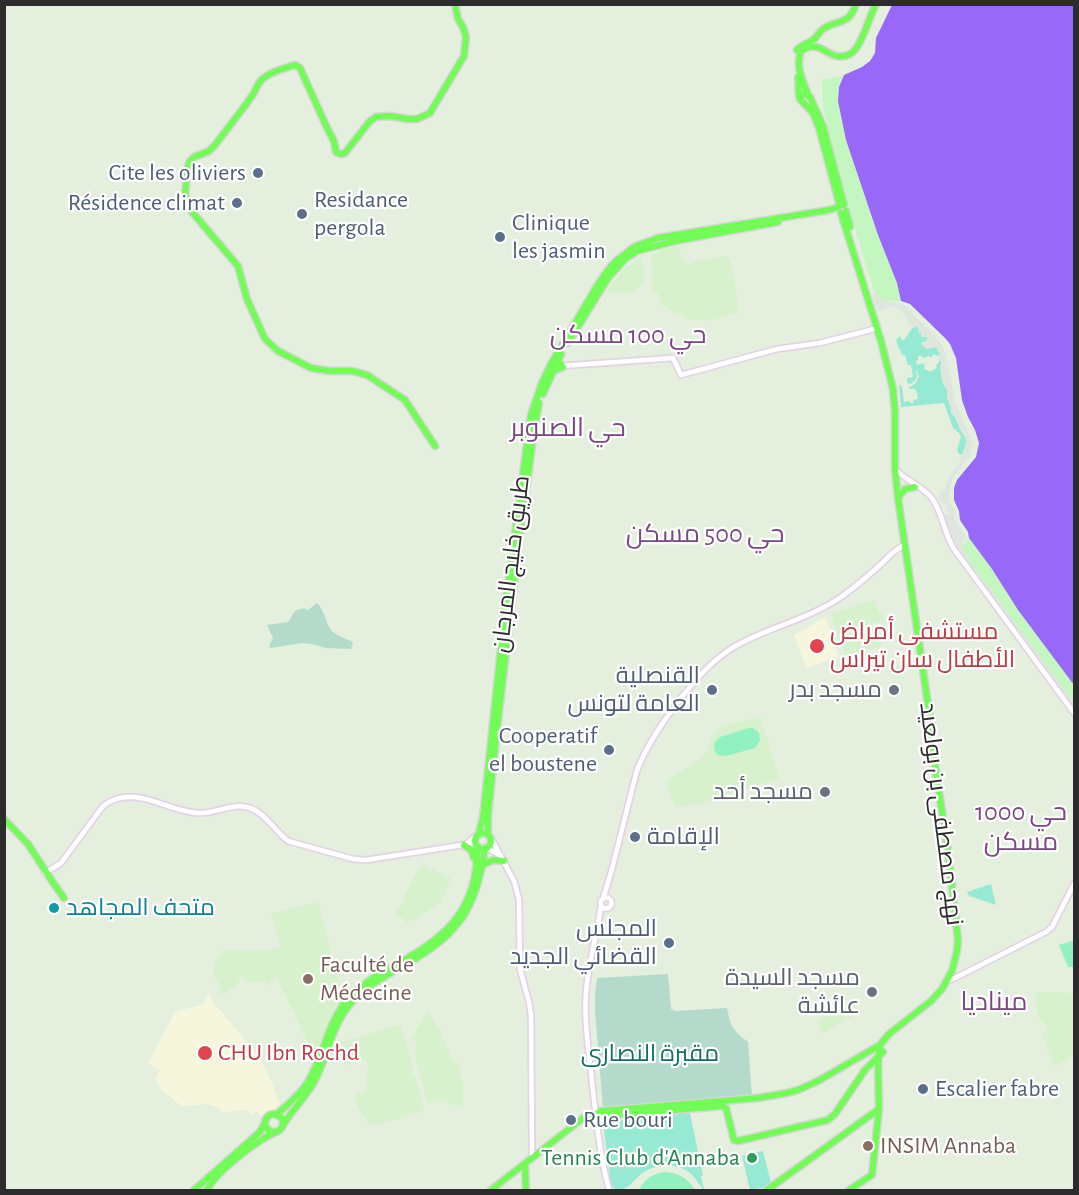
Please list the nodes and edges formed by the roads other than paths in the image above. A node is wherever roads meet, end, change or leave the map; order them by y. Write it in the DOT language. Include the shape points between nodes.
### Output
graph roads {
  1 [pos="455,4"];
  2 [pos="856,4"];
  3 [pos="876,4"];
  4 [pos="815,43"];
  5 [pos="810,97"];
  6 [pos="800,99"];
  7 [pos="837,196"];
  8 [pos="842,209"];
  9 [pos="829,212"];
  10 [pos="845,222"];
  11 [pos="878,328"];
  12 [pos="554,366"];
  13 [pos="563,367"];
  14 [pos="435,446"];
  15 [pos="896,472"];
  16 [pos="916,487"];
  17 [pos="898,498"];
  18 [pos="905,544"];
  19 [pos="1074,713"];
  20 [pos="4,819"];
  21 [pos="478,834"];
  22 [pos="489,836"];
  23 [pos="476,844"];
  24 [pos="464,845"];
  25 [pos="486,848"];
  26 [pos="502,859"];
  27 [pos="479,867"];
  28 [pos="46,874"];
  29 [pos="609,883"];
  30 [pos="1074,884"];
  31 [pos="603,899"];
  32 [pos="609,899"];
  33 [pos="601,906"];
  34 [pos="609,908"];
  35 [pos="600,919"];
  36 [pos="948,980"];
  37 [pos="880,1051"];
  38 [pos="869,1052"];
  39 [pos="879,1109"];
  40 [pos="644,1110"];
  41 [pos="596,1114"];
  42 [pos="276,1115"];
  43 [pos="265,1123"];
  44 [pos="282,1127"];
  45 [pos="276,1132"];
  46 [pos="532,1158"];
  47 [pos="525,1164"];
  48 [pos="195,1191"];
  49 [pos="207,1191"];
  50 [pos="492,1191"];
  51 [pos="526,1191"];
  52 [pos="609,1191"];
  53 [pos="767,1191"];
  54 [pos="849,1191"];
  1 -- 14 [label="main road" via="466,37 464,56 430,113 408,119 376,117 341,154 336,152 300,68 289,67 261,80 215,145 190,161 185,195 192,212 238,266 247,299 270,346 311,368 367,375 405,400"];
  2 -- 4 [label="main road" via="849,18 821,30"];
  3 -- 4 [label="main road" via="861,42 852,53 838,57"];
  4 -- 5 [label="main road" via="802,50 798,58"];
  4 -- 6 [label="main road" via="800,46 796,54"];
  5 -- 6 [label="main road" via="802,94"];
  5 -- 8 [label="main road" via="823,126"];
  6 -- 7 [label="main road" via="813,113 819,128"];
  7 -- 8 [label="main road"];
  7 -- 9 [label="main road"];
  8 -- 9 [label="main road, طريق خليج المرجان"];
  8 -- 10 [label="main road"];
  8 -- 11 [label="main road"];
  9 -- 10 [label="main road"];
  9 -- 12 [label="main road, طريق خليج المرجان" via="683,234 647,242 626,253 597,286"];
  10 -- 11 [label="main road"];
  11 -- 13 [label="street" via="681,375 673,358"];
  11 -- 15 [label="main road, نهج مصطفى بن بولعيد" via="896,412"];
  12 -- 13 [label="main road"];
  12 -- 13 [label="main road"];
  12 -- 21 [label="main road, طريق خليج المرجان" via="538,394 528,431"];
  12 -- 22 [label="main road, طريق خليج المرجان" via="537,409 524,497 496,737"];
  15 -- 16 [label="street"];
  15 -- 17 [label="main road, نهج مصطفى بن بولعيد"];
  16 -- 17 [label="main road" via="905,489"];
  16 -- 19 [label="street" via="933,499 954,549"];
  17 -- 18 [label="main road, نهج مصطفى بن بولعيد"];
  18 -- 29 [label="street" via="833,602 744,641 703,671 669,713 644,754"];
  18 -- 36 [label="main road, نهج مصطفى بن بولعيد" via="957,932 956,957"];
  20 -- 28 [label="main road" via="25,840"];
  21 -- 22 [label="main road" via="484,832"];
  21 -- 23 [label="main road"];
  21 -- 24 [label="street"];
  22 -- 25 [label="main road"];
  22 -- 26 [label="street"];
  23 -- 24 [label="street"];
  23 -- 25 [label="main road"];
  23 -- 27 [label="main road"];
  24 -- 27 [label="main road"];
  24 -- 28 [label="street" via="353,859 288,841 248,807 200,813 145,799 116,799 105,803 61,865"];
  25 -- 26 [label="street"];
  25 -- 27 [label="main road"];
  26 -- 27 [label="main road"];
  26 -- 46 [label="street" via="519,899 520,969 531,1009"];
  27 -- 42 [label="main road" via="468,900 446,931 420,952 361,986 345,1002 308,1081"];
  27 -- 44 [label="main road" via="477,890 450,934 373,983 350,1004 336,1027 314,1083"];
  29 -- 31 [label="street"];
  29 -- 32 [label="street"];
  30 -- 36 [label="street" via="1046,932"];
  31 -- 32 [label="street"];
  31 -- 33 [label="street"];
  32 -- 34 [label="street"];
  33 -- 34 [label="street"];
  33 -- 35 [label="street"];
  34 -- 35 [label="street"];
  35 -- 41 [label="street" via="586,994"];
  36 -- 37 [label="main road, نهج مصطفى بن بولعيد" via="937,996 897,1028"];
  37 -- 38 [label="main road"];
  37 -- 38 [label="main road"];
  37 -- 39 [label="main road, نهج مصطفى بن بولعيد"];
  37 -- 40 [label="main road" via="828,1120 735,1141 724,1106"];
  38 -- 40 [label="main road" via="809,1085 786,1093"];
  39 -- 53 [label="main road"];
  39 -- 54 [label="main road, نهج مصطفى بن بولعيد" via="872,1175"];
  40 -- 41 [label="main road"];
  41 -- 46 [label="main road" via="584,1117"];
  41 -- 52 [label="street"];
  42 -- 43 [label="main road" via="268,1117"];
  42 -- 44 [label="main road" via="281,1118"];
  43 -- 45 [label="main road" via="268,1130"];
  43 -- 48 [label="main road"];
  44 -- 45 [label="main road"];
  45 -- 49 [label="main road" via="221,1172"];
  46 -- 47 [label="main road"];
  47 -- 50 [label="main road"];
  47 -- 51 [label="main road"];
}
